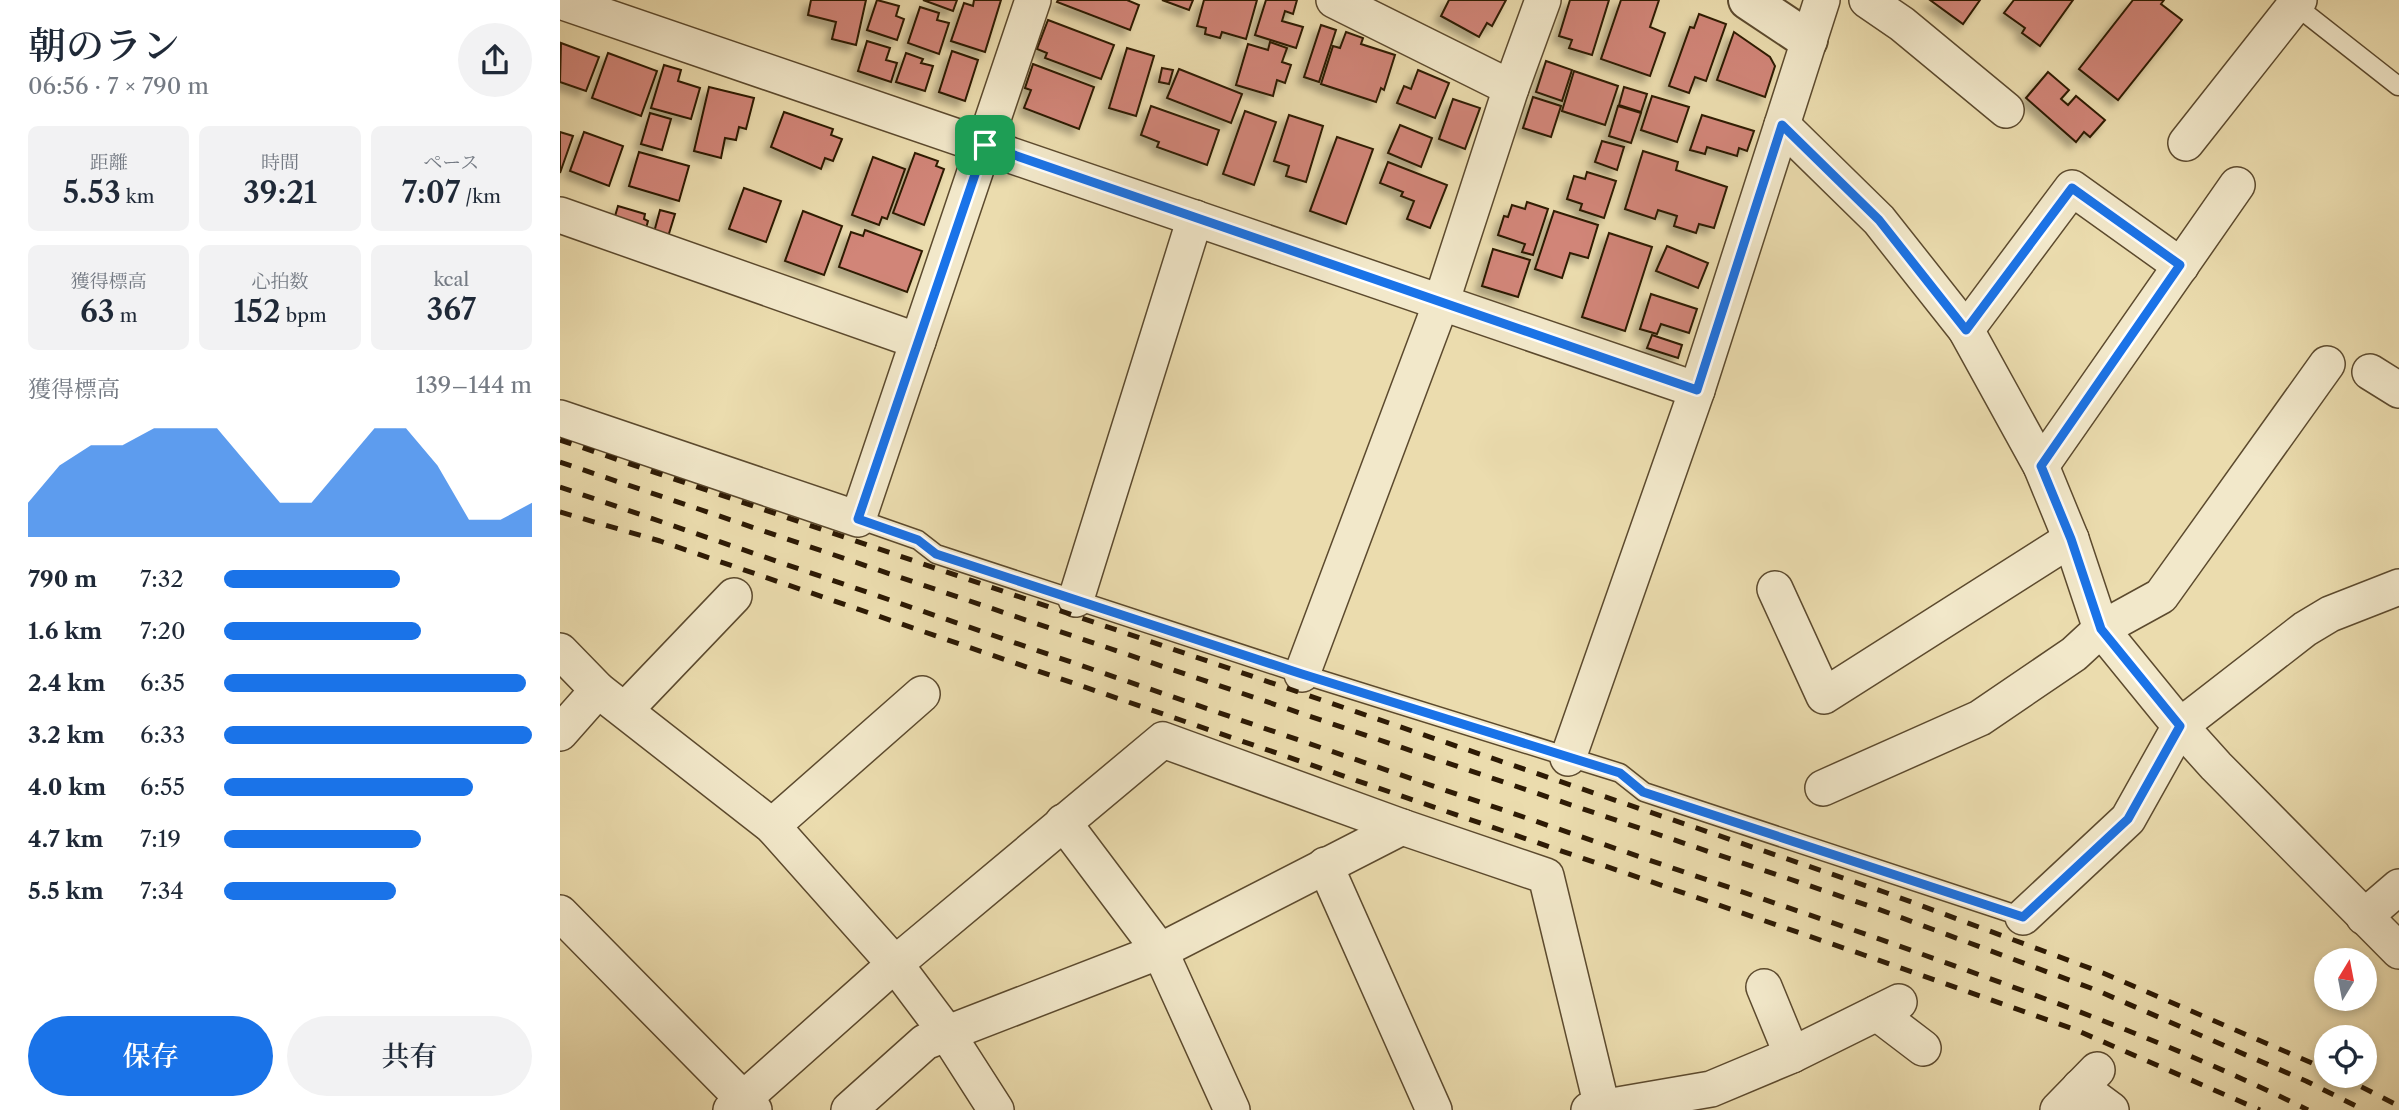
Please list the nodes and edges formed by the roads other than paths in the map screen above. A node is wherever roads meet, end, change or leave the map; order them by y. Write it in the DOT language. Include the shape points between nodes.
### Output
graph roads {
  1 [pos="1033,0"];
  2 [pos="1334,0"];
  3 [pos="1543,0"];
  4 [pos="1748,0"];
  5 [pos="1822,0"];
  6 [pos="1867,0"];
  7 [pos="560,1"];
  8 [pos="2297,2"];
  9 [pos="1808,40"];
  10 [pos="2398,86"];
  11 [pos="1511,89"];
  12 [pos="2006,110"];
  13 [pos="1782,125"];
  14 [pos="2186,143"];
  15 [pos="985,145"];
  16 [pos="2237,185"];
  17 [pos="560,215"];
  18 [pos="1195,218"];
  19 [pos="2180,265"];
  20 [pos="1441,303"];
  21 [pos="1966,330"];
  22 [pos="918,341"];
  23 [pos="2327,364"];
  24 [pos="2370,372"];
  25 [pos="1697,390"];
  26 [pos="2399,390"];
  27 [pos="560,418"];
  28 [pos="2041,466"];
  29 [pos="858,519"];
  30 [pos="2071,539"];
  31 [pos="2399,587"];
  32 [pos="1775,589"];
  33 [pos="734,596"];
  34 [pos="1076,599"];
  35 [pos="2101,629"];
  36 [pos="560,650"];
  37 [pos="1302,674"];
  38 [pos="922,694"];
  39 [pos="612,700"];
  40 [pos="2180,726"];
  41 [pos="560,733"];
  42 [pos="1568,758"];
  43 [pos="1823,788"];
  44 [pos="1063,822"];
  45 [pos="772,826"];
  46 [pos="1402,827"];
  47 [pos="1325,865"];
  48 [pos="2399,887"];
  49 [pos="560,913"];
  50 [pos="2023,917"];
  51 [pos="2364,917"];
  52 [pos="1160,951"];
  53 [pos="2399,951"];
  54 [pos="895,964"];
  55 [pos="1764,987"];
  56 [pos="947,1032"];
  57 [pos="1923,1048"];
  58 [pos="1792,1055"];
  59 [pos="2078,1089"];
  60 [pos="743,1106"];
  61 [pos="1600,1109"];
  62 [pos="849,1110"];
  63 [pos="996,1110"];
  64 [pos="1232,1110"];
  65 [pos="1434,1110"];
  66 [pos="2111,1110"];
  1 -- 15 [label="street"];
  2 -- 11 [label="street"];
  3 -- 11 [label="street"];
  4 -- 9 [label="street"];
  5 -- 9 [label="street"];
  6 -- 12 [label="street"];
  7 -- 15 [label="street"];
  8 -- 10 [label="lane"];
  8 -- 14 [label="street"];
  9 -- 13 [label="street"];
  11 -- 20 [label="street"];
  13 -- 21 [label="street" via="1879,220"];
  13 -- 25 [label="street"];
  15 -- 18 [label="street"];
  15 -- 22 [label="street"];
  16 -- 19 [label="street"];
  17 -- 22 [label="street"];
  18 -- 20 [label="street"];
  18 -- 34 [label="street"];
  19 -- 21 [label="street" via="2072,188"];
  19 -- 28 [label="street"];
  20 -- 25 [label="street"];
  20 -- 37 [label="street"];
  21 -- 28 [label="street"];
  22 -- 29 [label="street"];
  23 -- 35 [label="street" via="2161,596"];
  24 -- 26 [label="street"];
  25 -- 42 [label="street"];
  27 -- 29 [label="street"];
  28 -- 30 [label="street"];
  29 -- 34 [label="lane" via="918,540 936,554"];
  30 -- 32 [label="street" via="1824,696"];
  30 -- 35 [label="street"];
  31 -- 40 [label="street" via="2305,629"];
  33 -- 39 [label="street"];
  34 -- 37 [label="lane"];
  35 -- 40 [label="street"];
  35 -- 43 [label="street" via="2074,654 1980,718"];
  36 -- 39 [label="street"];
  37 -- 42 [label="lane"];
  38 -- 45 [label="street"];
  39 -- 41 [label="street"];
  39 -- 45 [label="street"];
  40 -- 50 [label="street" via="2128,819"];
  40 -- 51 [label="street"];
  42 -- 50 [label="lane" via="1620,773 1643,792"];
  44 -- 46 [label="street" via="1163,740"];
  44 -- 52 [label="street"];
  44 -- 54 [label="street"];
  45 -- 54 [label="street"];
  46 -- 47 [label="street"];
  46 -- 61 [label="street" via="1546,876"];
  47 -- 52 [label="street"];
  47 -- 65 [label="street"];
  48 -- 51 [label="street"];
  49 -- 60 [label="street"];
  51 -- 53 [label="street"];
  52 -- 56 [label="street"];
  52 -- 64 [label="street"];
  54 -- 56 [label="street"];
  54 -- 60 [label="street"];
  55 -- 58 [label="street"];
  56 -- 62 [label="street" via="925,1042"];
  56 -- 63 [label="street"];
  57 -- 58 [label="street" via="1888,1007"];
  58 -- 61 [label="street" via="1711,1089"];
  59 -- 66 [label="street"];
}
